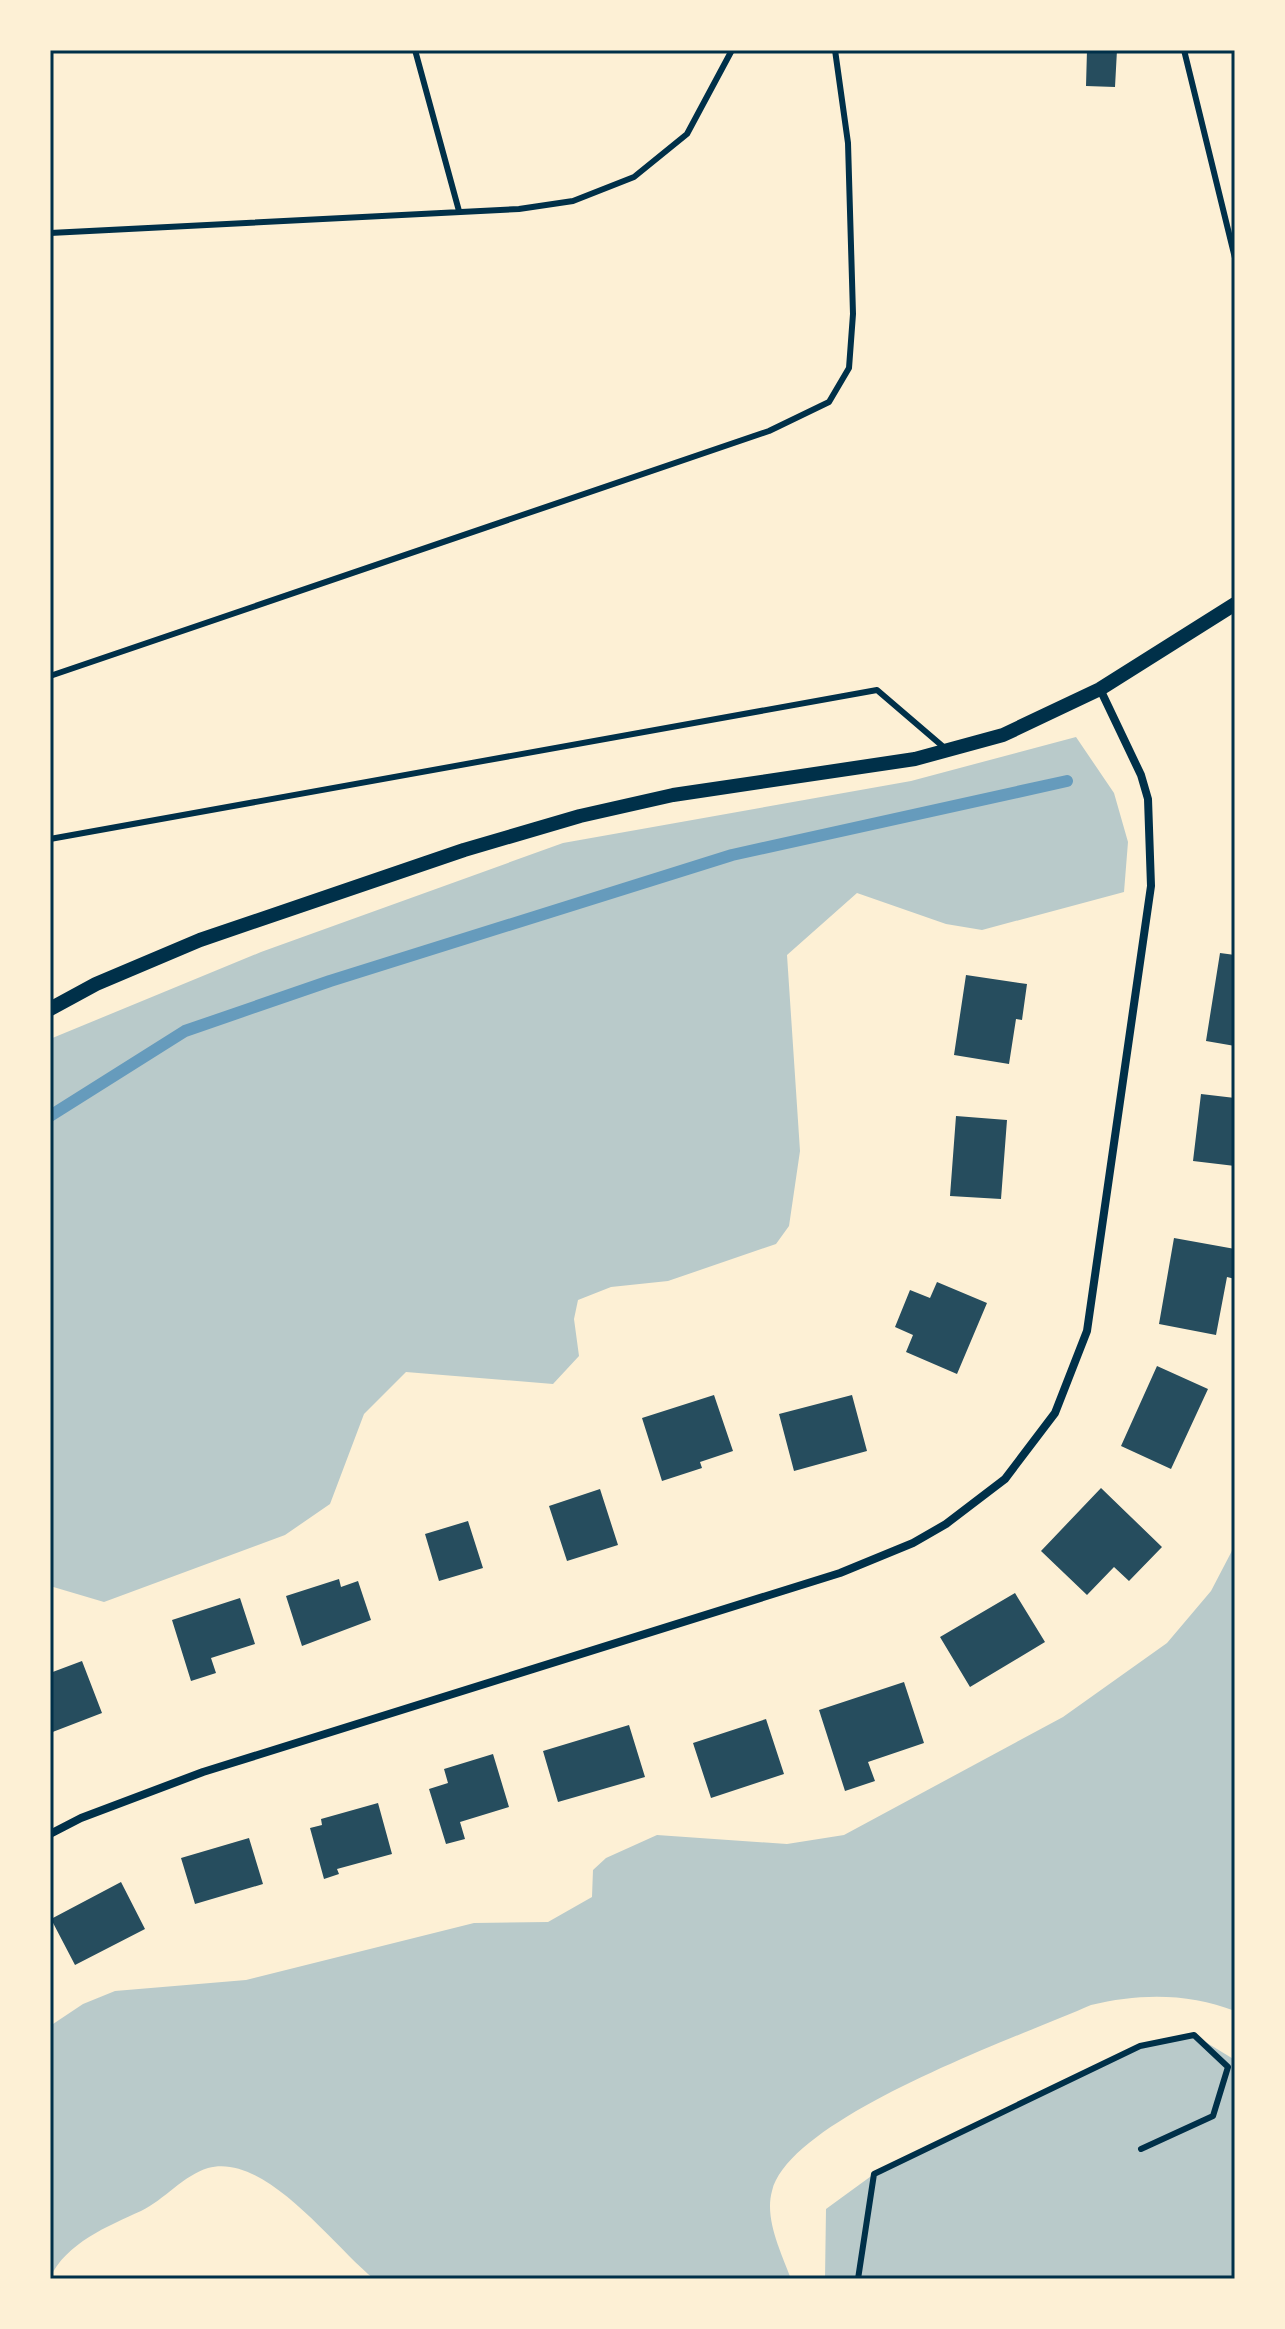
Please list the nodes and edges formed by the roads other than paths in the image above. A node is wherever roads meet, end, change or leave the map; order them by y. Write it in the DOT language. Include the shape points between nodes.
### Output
graph roads {
  1 [pos="415,50"];
  2 [pos="732,50"];
  3 [pos="835,50"];
  4 [pos="1184,50"];
  5 [pos="459,211"];
  6 [pos="50,233"];
  7 [pos="1235,258"];
  8 [pos="1235,604"];
  9 [pos="50,676"];
  10 [pos="1100,689"];
  11 [pos="949,751"];
  12 [pos="50,839"];
  13 [pos="50,1009"];
  14 [pos="50,1834"];
  15 [pos="1141,2149"];
  16 [pos="858,2279"];
  1 -- 5 [label="lane"];
  2 -- 5 [label="lane" via="687,134 634,177 573,201"];
  3 -- 9 [label="lane" via="848,143 853,314 849,368 829,402 769,431"];
  4 -- 7 [label="lane"];
  5 -- 6 [label="lane"];
  8 -- 10 [label="street"];
  10 -- 11 [label="street" via="1003,735"];
  10 -- 14 [label="street" via="1148,799 1151,886 1087,1331 1055,1413 1005,1479 913,1543 840,1573 203,1772"];
  11 -- 12 [label="lane" via="877,690"];
  11 -- 13 [label="street" via="673,795 580,816 200,940"];
  15 -- 16 [label="lane" via="1213,2116 1228,2067 1194,2035 1140,2046 874,2174"];
}
